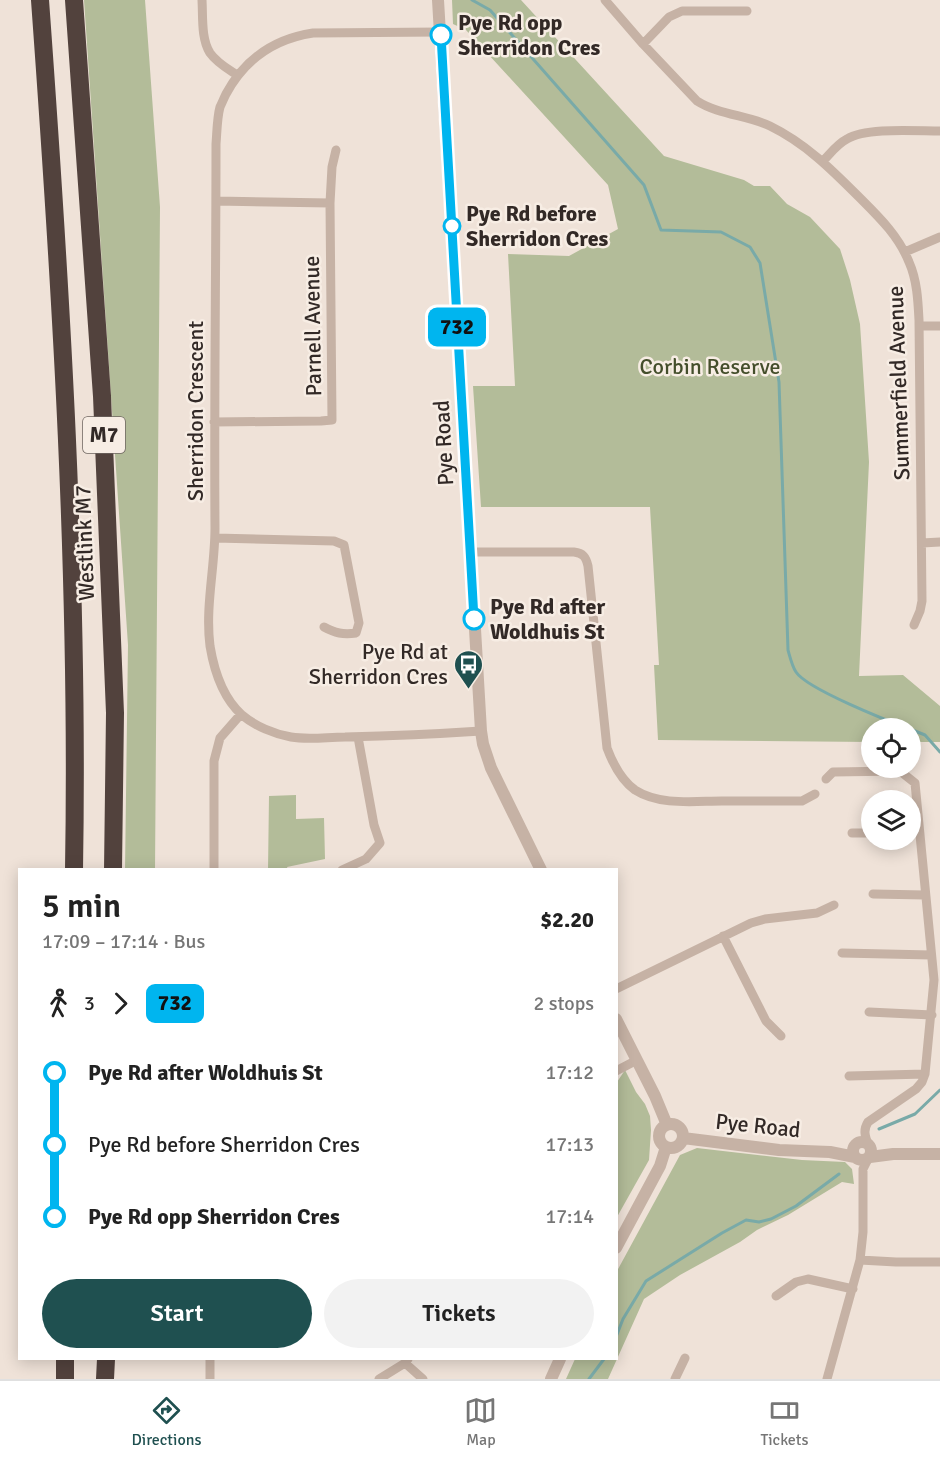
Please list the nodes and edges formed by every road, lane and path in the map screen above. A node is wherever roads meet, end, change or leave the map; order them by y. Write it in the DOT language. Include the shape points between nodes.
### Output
graph roads {
  1 [pos="40,0"];
  2 [pos="74,0"];
  3 [pos="202,0"];
  4 [pos="438,0"];
  5 [pos="605,0"];
  6 [pos="747,11"];
  7 [pos="440,32"];
  8 [pos="643,44"];
  9 [pos="237,75"];
  10 [pos="940,132"];
  11 [pos="336,150"];
  12 [pos="823,162"];
  13 [pos="216,201"];
  14 [pos="330,203"];
  15 [pos="940,237"];
  16 [pos="905,252"];
  17 [pos="919,326"];
  18 [pos="940,326"];
  19 [pos="214,422"];
  20 [pos="215,538"];
  21 [pos="940,542"];
  22 [pos="922,543"];
  23 [pos="470,552"];
  24 [pos="914,625"];
  25 [pos="324,627"];
  26 [pos="241,714"];
  27 [pos="481,731"];
  28 [pos="358,737"];
  29 [pos="826,779"];
  30 [pos="915,790"];
  31 [pos="815,794"];
  32 [pos="852,833"];
  33 [pos="861,833"];
  34 [pos="918,850"];
  35 [pos="74,868"];
  36 [pos="113,868"];
  37 [pos="214,868"];
  38 [pos="346,868"];
  39 [pos="540,868"];
  40 [pos="873,894"];
  41 [pos="925,895"];
  42 [pos="834,905"];
  43 [pos="723,936"];
  44 [pos="842,953"];
  45 [pos="931,955"];
  46 [pos="618,988"];
  47 [pos="869,1012"];
  48 [pos="932,1015"];
  49 [pos="618,1023"];
  50 [pos="781,1036"];
  51 [pos="637,1060"];
  52 [pos="618,1070"];
  53 [pos="925,1074"];
  54 [pos="849,1076"];
  55 [pos="667,1125"];
  56 [pos="683,1138"];
  57 [pos="666,1147"];
  58 [pos="862,1151"];
  59 [pos="940,1154"];
  60 [pos="618,1244"];
  61 [pos="860,1260"];
  62 [pos="940,1262"];
  63 [pos="853,1289"];
  64 [pos="776,1296"];
  65 [pos="685,1358"];
  66 [pos="65,1360"];
  67 [pos="106,1360"];
  68 [pos="210,1360"];
  69 [pos="560,1360"];
  70 [pos="407,1361"];
  71 [pos="65,1379"];
  72 [pos="105,1379"];
  73 [pos="210,1379"];
  74 [pos="379,1379"];
  75 [pos="423,1379"];
  76 [pos="551,1379"];
  77 [pos="675,1379"];
  78 [pos="827,1379"];
  1 -- 35 [label="highway, Westlink M7 / M7" via="62,341 72,598"];
  2 -- 36 [label="highway, Westlink M7 / M7" via="104,419 115,713"];
  3 -- 9 [label="street" via="205,40 210,53"];
  4 -- 7 [label="street, Pye Road"];
  5 -- 8 [label="street, Summerfield Avenue"];
  6 -- 8 [label="street" via="682,11 669,17"];
  7 -- 9 [label="street, Sherridon Crescent" via="298,35 271,46"];
  7 -- 23 [label="street, Pye Road"];
  8 -- 12 [label="street, Summerfield Avenue" via="702,104 770,126"];
  9 -- 13 [label="street, Sherridon Crescent" via="220,106"];
  10 -- 12 [label="street" via="857,134"];
  11 -- 14 [label="street, Parnell Avenue"];
  12 -- 16 [label="street, Summerfield Avenue" via="890,229"];
  13 -- 14 [label="street"];
  13 -- 19 [label="street, Sherridon Crescent"];
  14 -- 19 [label="street, Parnell Avenue" via="332,420"];
  15 -- 16 [label="street"];
  16 -- 17 [label="street, Summerfield Avenue" via="916,282"];
  17 -- 18 [label="street"];
  17 -- 22 [label="street, Summerfield Avenue"];
  19 -- 20 [label="street, Sherridon Crescent"];
  20 -- 25 [label="street" via="334,541 344,545 359,623 356,633 335,633"];
  20 -- 26 [label="street, Sherridon Crescent" via="210,645 219,680"];
  21 -- 22 [label="street"];
  22 -- 24 [label="street, Summerfield Avenue" via="922,601"];
  23 -- 27 [label="street, Pye Road"];
  23 -- 31 [label="street" via="587,552 607,748 625,781 635,790 672,801 802,801"];
  26 -- 28 [label="street, Sherridon Crescent" via="274,733 291,737"];
  26 -- 37 [label="street" via="220,738 214,761"];
  27 -- 28 [label="street, Sherridon Crescent"];
  27 -- 39 [label="street, Pye Road" via="491,768"];
  28 -- 38 [label="street" via="380,843 366,859"];
  29 -- 30 [label="street" via="833,772 900,771 915,783"];
  32 -- 33 [label="street"];
  34 -- 41 [label="street"];
  40 -- 41 [label="street"];
  41 -- 45 [label="street"];
  42 -- 43 [label="street" via="817,913 765,919"];
  43 -- 46 [label="street"];
  43 -- 50 [label="street" via="766,1021"];
  44 -- 45 [label="street"];
  45 -- 48 [label="street"];
  47 -- 48 [label="street"];
  48 -- 53 [label="street"];
  49 -- 51 [label="street"];
  51 -- 52 [label="street"];
  51 -- 55 [label="street"];
  53 -- 54 [label="street"];
  53 -- 58 [label="street" via="916,1089 868,1122"];
  55 -- 56 [label="street" via="678,1127"];
  55 -- 57 [label="street" via="659,1138"];
  56 -- 57 [label="street" via="677,1147"];
  56 -- 58 [label="street, Pye Road" via="779,1150"];
  57 -- 60 [label="street" via="660,1166"];
  58 -- 59 [label="street, Pye Road"];
  58 -- 61 [label="street"];
  61 -- 62 [label="street"];
  61 -- 63 [label="street"];
  63 -- 64 [label="street" via="808,1279"];
  63 -- 78 [label="street"];
  65 -- 77 [label="street"];
  66 -- 71 [label="highway"];
  67 -- 72 [label="highway"];
  68 -- 73 [label="street"];
  69 -- 76 [label="street"];
  70 -- 74 [label="street"];
  70 -- 75 [label="street"];
}
